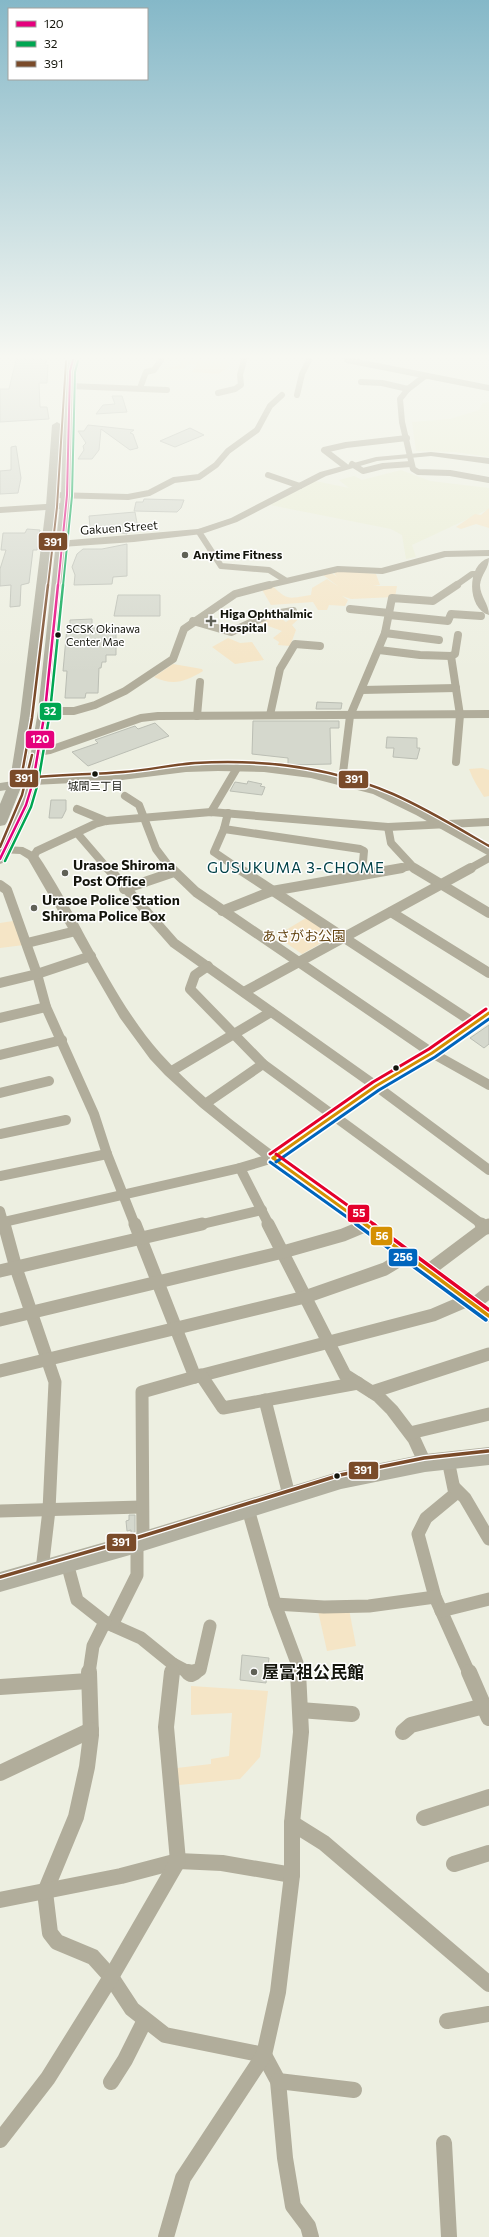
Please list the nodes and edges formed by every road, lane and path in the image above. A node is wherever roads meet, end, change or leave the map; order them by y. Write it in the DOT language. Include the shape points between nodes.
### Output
graph roads {
  1 [pos="55,464"];
  2 [pos="67,464"];
  3 [pos="217,464"];
  4 [pos="353,464"];
  5 [pos="405,464"];
  6 [pos="411,464"];
  7 [pos="349,465"];
  8 [pos="268,475"];
  9 [pos="489,480"];
  10 [pos="300,486"];
  11 [pos="53,501"];
  12 [pos="66,501"];
  13 [pos="0,510"];
  14 [pos="198,532"];
  15 [pos="62,544"];
  16 [pos="47,545"];
  17 [pos="489,553"];
  18 [pos="489,561"];
  19 [pos="478,574"];
  20 [pos="285,580"];
  21 [pos="42,592"];
  22 [pos="57,592"];
  23 [pos="350,609"];
  24 [pos="293,611"];
  25 [pos="389,614"];
  26 [pos="485,614"];
  27 [pos="193,621"];
  28 [pos="385,633"];
  29 [pos="458,635"];
  30 [pos="439,640"];
  31 [pos="320,646"];
  32 [pos="379,650"];
  33 [pos="451,656"];
  34 [pos="200,682"];
  35 [pos="456,688"];
  36 [pos="362,690"];
  37 [pos="45,711"];
  38 [pos="489,714"];
  39 [pos="270,715"];
  40 [pos="460,715"];
  41 [pos="197,716"];
  42 [pos="350,716"];
  43 [pos="37,752"];
  44 [pos="456,762"];
  45 [pos="237,768"];
  46 [pos="0,781"];
  47 [pos="342,781"];
  48 [pos="33,782"];
  49 [pos="16,783"];
  50 [pos="0,787"];
  51 [pos="125,796"];
  52 [pos="77,809"];
  53 [pos="211,812"];
  54 [pos="228,813"];
  55 [pos="144,818"];
  56 [pos="298,820"];
  57 [pos="106,821"];
  58 [pos="0,822"];
  59 [pos="489,822"];
  60 [pos="440,824"];
  61 [pos="388,827"];
  62 [pos="224,829"];
  63 [pos="77,833"];
  64 [pos="292,838"];
  65 [pos="489,852"];
  66 [pos="2,855"];
  67 [pos="33,857"];
  68 [pos="489,858"];
  69 [pos="363,862"];
  70 [pos="411,866"];
  71 [pos="174,872"];
  72 [pos="440,884"];
  73 [pos="0,885"];
  74 [pos="124,888"];
  75 [pos="272,891"];
  76 [pos="222,911"];
  77 [pos="390,912"];
  78 [pos="489,914"];
  79 [pos="76,931"];
  80 [pos="344,937"];
  81 [pos="27,943"];
  82 [pos="91,956"];
  83 [pos="297,962"];
  84 [pos="208,966"];
  85 [pos="489,973"];
  86 [pos="37,974"];
  87 [pos="0,983"];
  88 [pos="244,992"];
  89 [pos="46,1007"];
  90 [pos="270,1012"];
  91 [pos="489,1013"];
  92 [pos="0,1018"];
  93 [pos="474,1023"];
  94 [pos="233,1032"];
  95 [pos="62,1040"];
  96 [pos="432,1053"];
  97 [pos="0,1055"];
  98 [pos="263,1064"];
  99 [pos="170,1072"];
  100 [pos="50,1081"];
  101 [pos="489,1085"];
  102 [pos="376,1086"];
  103 [pos="0,1093"];
  104 [pos="205,1104"];
  105 [pos="334,1115"];
  106 [pos="66,1120"];
  107 [pos="0,1134"];
  108 [pos="107,1154"];
  109 [pos="273,1158"];
  110 [pos="240,1168"];
  111 [pos="489,1170"];
  112 [pos="0,1176"];
  113 [pos="123,1194"];
  114 [pos="262,1210"];
  115 [pos="1,1218"];
  116 [pos="367,1226"];
  117 [pos="488,1226"];
  118 [pos="141,1239"];
  119 [pos="283,1252"];
  120 [pos="408,1255"];
  121 [pos="16,1268"];
  122 [pos="430,1270"];
  123 [pos="0,1272"];
  124 [pos="158,1282"];
  125 [pos="489,1292"];
  126 [pos="304,1297"];
  127 [pos="471,1302"];
  128 [pos="31,1313"];
  129 [pos="489,1316"];
  130 [pos="0,1320"];
  131 [pos="175,1328"];
  132 [pos="328,1342"];
  133 [pos="489,1354"];
  134 [pos="48,1359"];
  135 [pos="0,1371"];
  136 [pos="198,1376"];
  137 [pos="358,1383"];
  138 [pos="372,1392"];
  139 [pos="265,1400"];
  140 [pos="489,1414"];
  141 [pos="410,1433"];
  142 [pos="488,1458"];
  143 [pos="448,1460"];
  144 [pos="425,1463"];
  145 [pos="455,1488"];
  146 [pos="289,1495"];
  147 [pos="141,1507"];
  148 [pos="248,1509"];
  149 [pos="49,1510"];
  150 [pos="0,1511"];
  151 [pos="489,1539"];
  152 [pos="140,1542"];
  153 [pos="67,1563"];
  154 [pos="42,1570"];
  155 [pos="0,1582"];
  156 [pos="489,1599"];
  157 [pos="275,1604"];
  158 [pos="438,1604"];
  159 [pos="109,1624"];
  160 [pos="210,1626"];
  161 [pos="173,1664"];
  162 [pos="88,1681"];
  163 [pos="0,1687"];
  164 [pos="300,1710"];
  165 [pos="352,1714"];
  166 [pos="488,1715"];
  167 [pos="91,1730"];
  168 [pos="403,1732"];
  169 [pos="0,1773"];
  170 [pos="489,1796"];
  171 [pos="424,1818"];
  172 [pos="292,1823"];
  173 [pos="489,1853"];
  174 [pos="178,1861"];
  175 [pos="454,1864"];
  176 [pos="292,1875"];
  177 [pos="45,1892"];
  178 [pos="0,1900"];
  179 [pos="111,1977"];
  180 [pos="489,1984"];
  181 [pos="489,2014"];
  182 [pos="145,2020"];
  183 [pos="447,2021"];
  184 [pos="264,2055"];
  185 [pos="278,2081"];
  186 [pos="111,2082"];
  187 [pos="354,2090"];
  188 [pos="0,2140"];
  189 [pos="444,2143"];
  190 [pos="166,2237"];
  191 [pos="311,2237"];
  192 [pos="448,2237"];
  1 -- 11 [label="highway"];
  2 -- 12 [label="highway"];
  3 -- 12 [label="street" via="199,477 174,480 139,496"];
  4 -- 7 [label="street, Gakuen Street"];
  5 -- 7 [label="street" via="363,471"];
  6 -- 9 [label="street" via="418,472 450,473"];
  7 -- 10 [label="street, Gakuen Street"];
  8 -- 10 [label="street"];
  10 -- 14 [label="street, Gakuen Street" via="234,520"];
  11 -- 12 [label="street"];
  11 -- 12 [label="street"];
  11 -- 13 [label="street"];
  11 -- 16 [label="highway"];
  12 -- 15 [label="highway"];
  14 -- 15 [label="street, Gakuen Street"];
  14 -- 20 [label="street" via="221,566 270,570"];
  15 -- 16 [label="street, Gakuen Street"];
  15 -- 22 [label="highway"];
  16 -- 21 [label="highway"];
  17 -- 20 [label="street" via="445,554 382,572 338,569"];
  18 -- 19 [label="street"];
  19 -- 25 [label="street" via="472,574 433,601 392,598"];
  19 -- 26 [label="street" via="475,588"];
  20 -- 27 [label="street" via="235,594"];
  21 -- 22 [label="street"];
  21 -- 49 [label="highway"];
  22 -- 37 [label="highway"];
  23 -- 25 [label="street"];
  24 -- 27 [label="street" via="268,615 231,632"];
  25 -- 26 [label="street" via="448,621 451,614"];
  25 -- 28 [label="street"];
  27 -- 37 [label="street" via="182,632 178,652 173,659 125,691 85,708"];
  28 -- 30 [label="street"];
  28 -- 32 [label="street"];
  29 -- 33 [label="street" via="455,654"];
  31 -- 39 [label="street" via="295,644 280,669"];
  32 -- 33 [label="street"];
  32 -- 36 [label="street"];
  33 -- 35 [label="street"];
  34 -- 41 [label="street"];
  35 -- 36 [label="street"];
  35 -- 40 [label="street"];
  36 -- 42 [label="street"];
  37 -- 43 [label="highway"];
  38 -- 40 [label="street"];
  39 -- 41 [label="street"];
  39 -- 42 [label="street"];
  40 -- 42 [label="street"];
  40 -- 44 [label="street"];
  41 -- 43 [label="street" via="141,718 56,748"];
  42 -- 47 [label="street"];
  43 -- 48 [label="highway"];
  45 -- 47 [label="street" via="290,772"];
  45 -- 48 [label="street" via="196,768 126,777"];
  45 -- 53 [label="street"];
  46 -- 49 [label="main road"];
  47 -- 60 [label="street" via="377,792"];
  48 -- 49 [label="main road"];
  48 -- 66 [label="highway" via="26,805"];
  49 -- 50 [label="main road"];
  49 -- 58 [label="highway"];
  51 -- 55 [label="street" via="139,805"];
  52 -- 57 [label="street"];
  53 -- 54 [label="street"];
  53 -- 55 [label="street"];
  54 -- 56 [label="street"];
  54 -- 62 [label="street"];
  55 -- 57 [label="street"];
  55 -- 71 [label="street" via="156,849"];
  56 -- 61 [label="street"];
  56 -- 64 [label="street"];
  57 -- 63 [label="street"];
  59 -- 60 [label="street"];
  60 -- 61 [label="street"];
  60 -- 65 [label="street"];
  61 -- 70 [label="street" via="391,843"];
  62 -- 64 [label="street"];
  62 -- 75 [label="street" via="214,852"];
  63 -- 67 [label="street" via="37,851"];
  63 -- 74 [label="street"];
  64 -- 69 [label="street" via="364,851"];
  66 -- 67 [label="street" via="23,851"];
  67 -- 79 [label="street"];
  68 -- 72 [label="street"];
  70 -- 72 [label="street"];
  70 -- 75 [label="street"];
  71 -- 74 [label="street"];
  71 -- 76 [label="street"];
  72 -- 77 [label="street"];
  72 -- 78 [label="street"];
  73 -- 81 [label="street" via="7,890"];
  74 -- 84 [label="street" via="174,944"];
  75 -- 76 [label="street"];
  75 -- 80 [label="street"];
  76 -- 83 [label="street"];
  77 -- 80 [label="street"];
  77 -- 85 [label="street"];
  79 -- 81 [label="street"];
  79 -- 82 [label="street"];
  80 -- 83 [label="street"];
  80 -- 93 [label="street"];
  81 -- 86 [label="street"];
  82 -- 86 [label="street"];
  82 -- 99 [label="street" via="125,1015 154,1056"];
  83 -- 88 [label="street"];
  83 -- 96 [label="street"];
  84 -- 88 [label="street"];
  84 -- 94 [label="street" via="195,975 190,989"];
  86 -- 87 [label="street"];
  86 -- 89 [label="street"];
  88 -- 90 [label="street"];
  89 -- 92 [label="street"];
  89 -- 95 [label="street"];
  90 -- 94 [label="street"];
  90 -- 102 [label="street"];
  91 -- 93 [label="street"];
  93 -- 96 [label="street"];
  94 -- 98 [label="street"];
  94 -- 99 [label="street" via="195,1059"];
  95 -- 97 [label="street"];
  95 -- 108 [label="street" via="94,1114"];
  96 -- 101 [label="street"];
  96 -- 102 [label="street"];
  98 -- 104 [label="street"];
  98 -- 105 [label="street"];
  99 -- 104 [label="street"];
  100 -- 103 [label="street"];
  102 -- 105 [label="street"];
  102 -- 111 [label="street"];
  104 -- 109 [label="street"];
  105 -- 109 [label="street"];
  105 -- 117 [label="street"];
  106 -- 107 [label="street"];
  108 -- 112 [label="street"];
  108 -- 113 [label="street"];
  109 -- 110 [label="street"];
  109 -- 116 [label="street"];
  110 -- 113 [label="street"];
  110 -- 114 [label="street"];
  113 -- 115 [label="street"];
  113 -- 118 [label="street"];
  114 -- 118 [label="street"];
  114 -- 119 [label="street"];
  115 -- 121 [label="street"];
  116 -- 119 [label="street"];
  116 -- 120 [label="street"];
  117 -- 122 [label="street"];
  118 -- 121 [label="street"];
  118 -- 124 [label="street"];
  119 -- 124 [label="street"];
  119 -- 126 [label="street"];
  120 -- 122 [label="street"];
  120 -- 126 [label="street" via="385,1268"];
  121 -- 123 [label="street"];
  121 -- 128 [label="street"];
  122 -- 127 [label="street"];
  124 -- 128 [label="street"];
  124 -- 131 [label="street"];
  125 -- 127 [label="street"];
  126 -- 131 [label="street"];
  126 -- 132 [label="street"];
  127 -- 129 [label="street"];
  127 -- 132 [label="street" via="433,1316"];
  128 -- 130 [label="street"];
  128 -- 134 [label="street"];
  131 -- 134 [label="street"];
  131 -- 136 [label="street"];
  132 -- 136 [label="street"];
  132 -- 137 [label="street" via="345,1375"];
  133 -- 138 [label="street"];
  134 -- 135 [label="street"];
  134 -- 149 [label="street" via="56,1382"];
  136 -- 139 [label="street" via="214,1392 223,1408"];
  136 -- 147 [label="street" via="142,1392"];
  137 -- 138 [label="street"];
  137 -- 139 [label="street"];
  138 -- 141 [label="street" via="392,1410"];
  139 -- 146 [label="street"];
  140 -- 141 [label="street"];
  141 -- 144 [label="street"];
  142 -- 143 [label="main road"];
  143 -- 144 [label="main road"];
  143 -- 145 [label="street"];
  144 -- 146 [label="main road" via="341,1480"];
  145 -- 151 [label="street" via="465,1498"];
  145 -- 158 [label="street" via="455,1494 451,1499 418,1527"];
  146 -- 148 [label="main road"];
  147 -- 149 [label="street"];
  147 -- 152 [label="street"];
  148 -- 152 [label="main road"];
  148 -- 157 [label="street"];
  149 -- 150 [label="street"];
  149 -- 154 [label="street"];
  152 -- 153 [label="main road"];
  152 -- 159 [label="street" via="137,1575"];
  153 -- 154 [label="main road"];
  153 -- 159 [label="street" via="77,1600"];
  154 -- 155 [label="main road"];
  156 -- 158 [label="street"];
  157 -- 158 [label="street" via="324,1607"];
  157 -- 164 [label="street" via="297,1663"];
  158 -- 166 [label="street"];
  159 -- 161 [label="street" via="141,1638"];
  159 -- 162 [label="street" via="93,1646"];
  160 -- 161 [label="street" via="200,1670 191,1674"];
  161 -- 174 [label="street" via="166,1727"];
  162 -- 163 [label="street"];
  162 -- 167 [label="street"];
  164 -- 165 [label="street"];
  164 -- 172 [label="street" via="301,1732"];
  166 -- 168 [label="street" via="411,1725"];
  167 -- 169 [label="street"];
  167 -- 177 [label="street" via="87,1767 76,1817"];
  170 -- 171 [label="street"];
  172 -- 176 [label="street"];
  172 -- 180 [label="street" via="324,1843"];
  173 -- 175 [label="street"];
  174 -- 176 [label="street" via="222,1863"];
  174 -- 177 [label="street"];
  174 -- 179 [label="street"];
  176 -- 184 [label="street" via="278,1992"];
  177 -- 178 [label="street"];
  177 -- 179 [label="street" via="50,1933 57,1942 93,1958"];
  179 -- 182 [label="street" via="132,2009"];
  179 -- 188 [label="street" via="48,2078"];
  181 -- 183 [label="street"];
  182 -- 184 [label="street" via="165,2035"];
  182 -- 186 [label="street"];
  184 -- 185 [label="street"];
  184 -- 190 [label="street" via="183,2178"];
  185 -- 187 [label="street"];
  185 -- 191 [label="street" via="284,2158 293,2206 308,2226"];
  189 -- 192 [label="street"];
}
